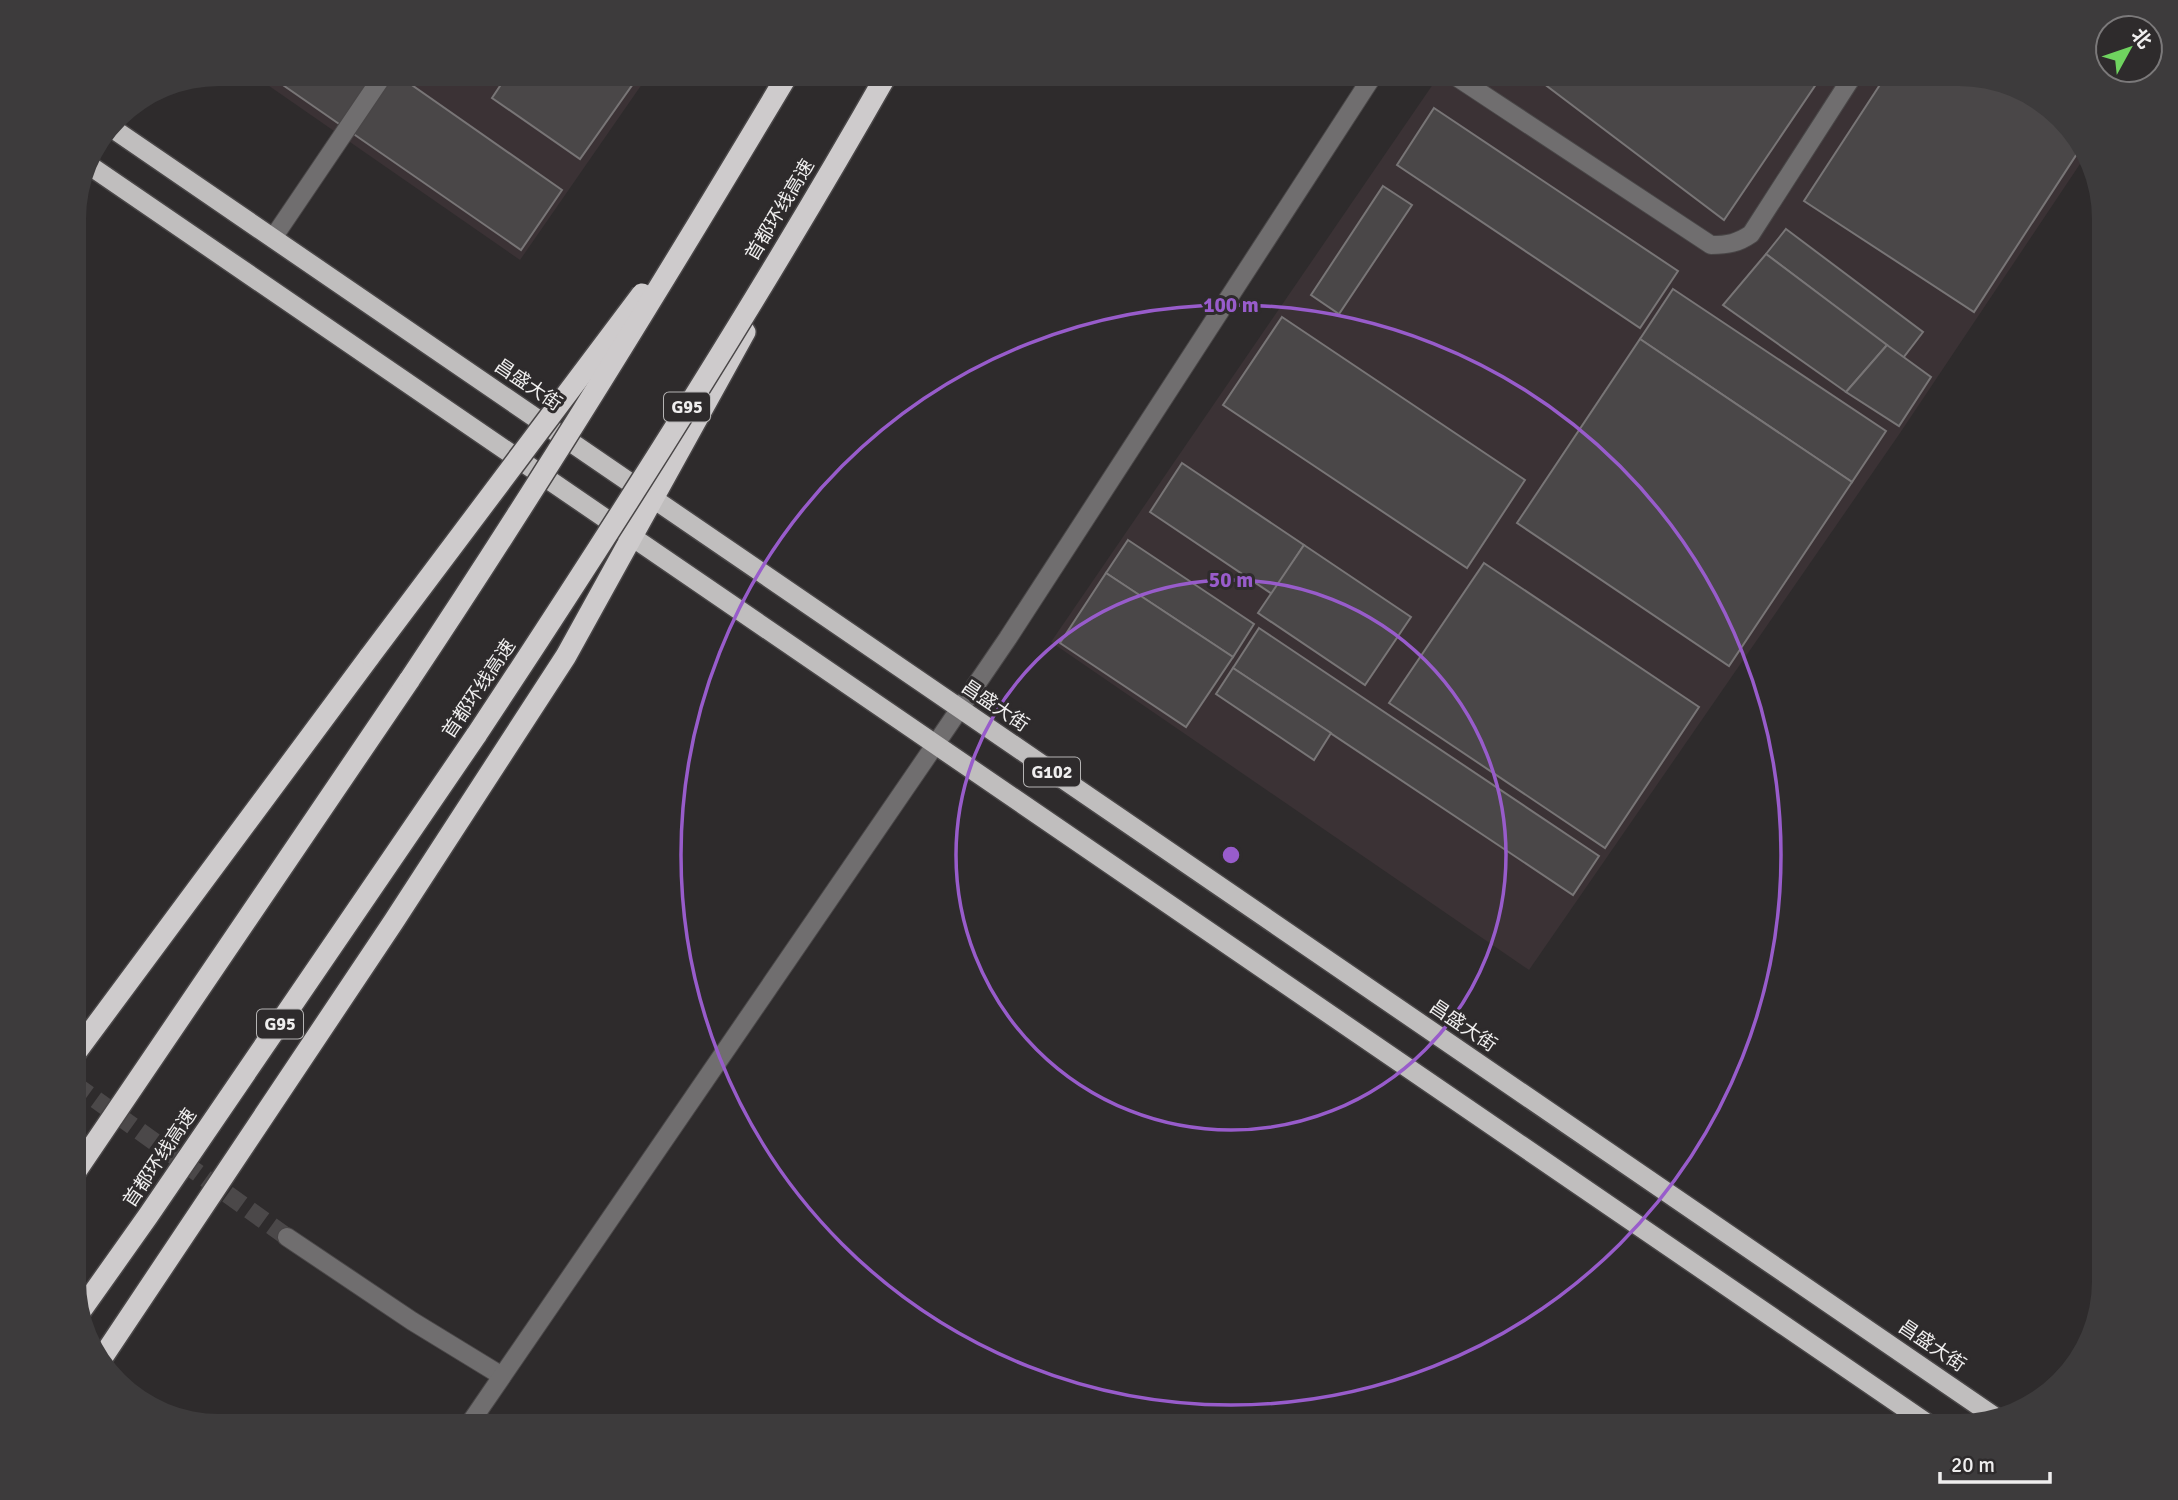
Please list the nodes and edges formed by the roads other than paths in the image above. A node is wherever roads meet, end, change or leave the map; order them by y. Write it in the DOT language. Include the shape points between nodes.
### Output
graph roads {
  1 [pos="376,86"];
  2 [pos="781,86"];
  3 [pos="880,86"];
  4 [pos="1366,86"];
  5 [pos="1470,86"];
  6 [pos="1846,86"];
  7 [pos="863,115"];
  8 [pos="118,132"];
  9 [pos="95,169"];
  10 [pos="707,209"];
  11 [pos="273,239"];
  12 [pos="654,499"];
  13 [pos="633,538"];
  14 [pos="960,709"];
  15 [pos="935,746"];
  16 [pos="86,1039"];
  17 [pos="86,1156"];
  18 [pos="287,1237"];
  19 [pos="87,1302"];
  20 [pos="106,1352"];
  21 [pos="502,1377"];
  22 [pos="1987,1411"];
  23 [pos="476,1414"];
  24 [pos="1913,1414"];
  1 -- 11 [label="street"];
  2 -- 10 [label="highway, bridge"];
  3 -- 7 [label="highway, 首都环线高速 / G95, bridge"];
  4 -- 14 [label="street"];
  5 -- 6 [label="street" via="1712,245 1740,241 1751,234"];
  7 -- 12 [label="highway"];
  7 -- 19 [label="highway, 首都环线高速 / G95, bridge" via="584,571"];
  8 -- 11 [label="highway, 昌盛大街 / G102"];
  9 -- 13 [label="highway, G102"];
  10 -- 16 [label="highway, bridge"];
  10 -- 17 [label="highway, bridge" via="513,525"];
  11 -- 12 [label="highway, 昌盛大街 / G102"];
  12 -- 13 [label="highway"];
  12 -- 14 [label="highway, 昌盛大街 / G102"];
  13 -- 15 [label="highway, G102"];
  13 -- 20 [label="highway" via="544,691"];
  14 -- 15 [label="street"];
  14 -- 22 [label="highway, 昌盛大街 / G102"];
  15 -- 21 [label="street"];
  15 -- 24 [label="highway, G102"];
  18 -- 21 [label="street"];
  21 -- 23 [label="street"];
}
